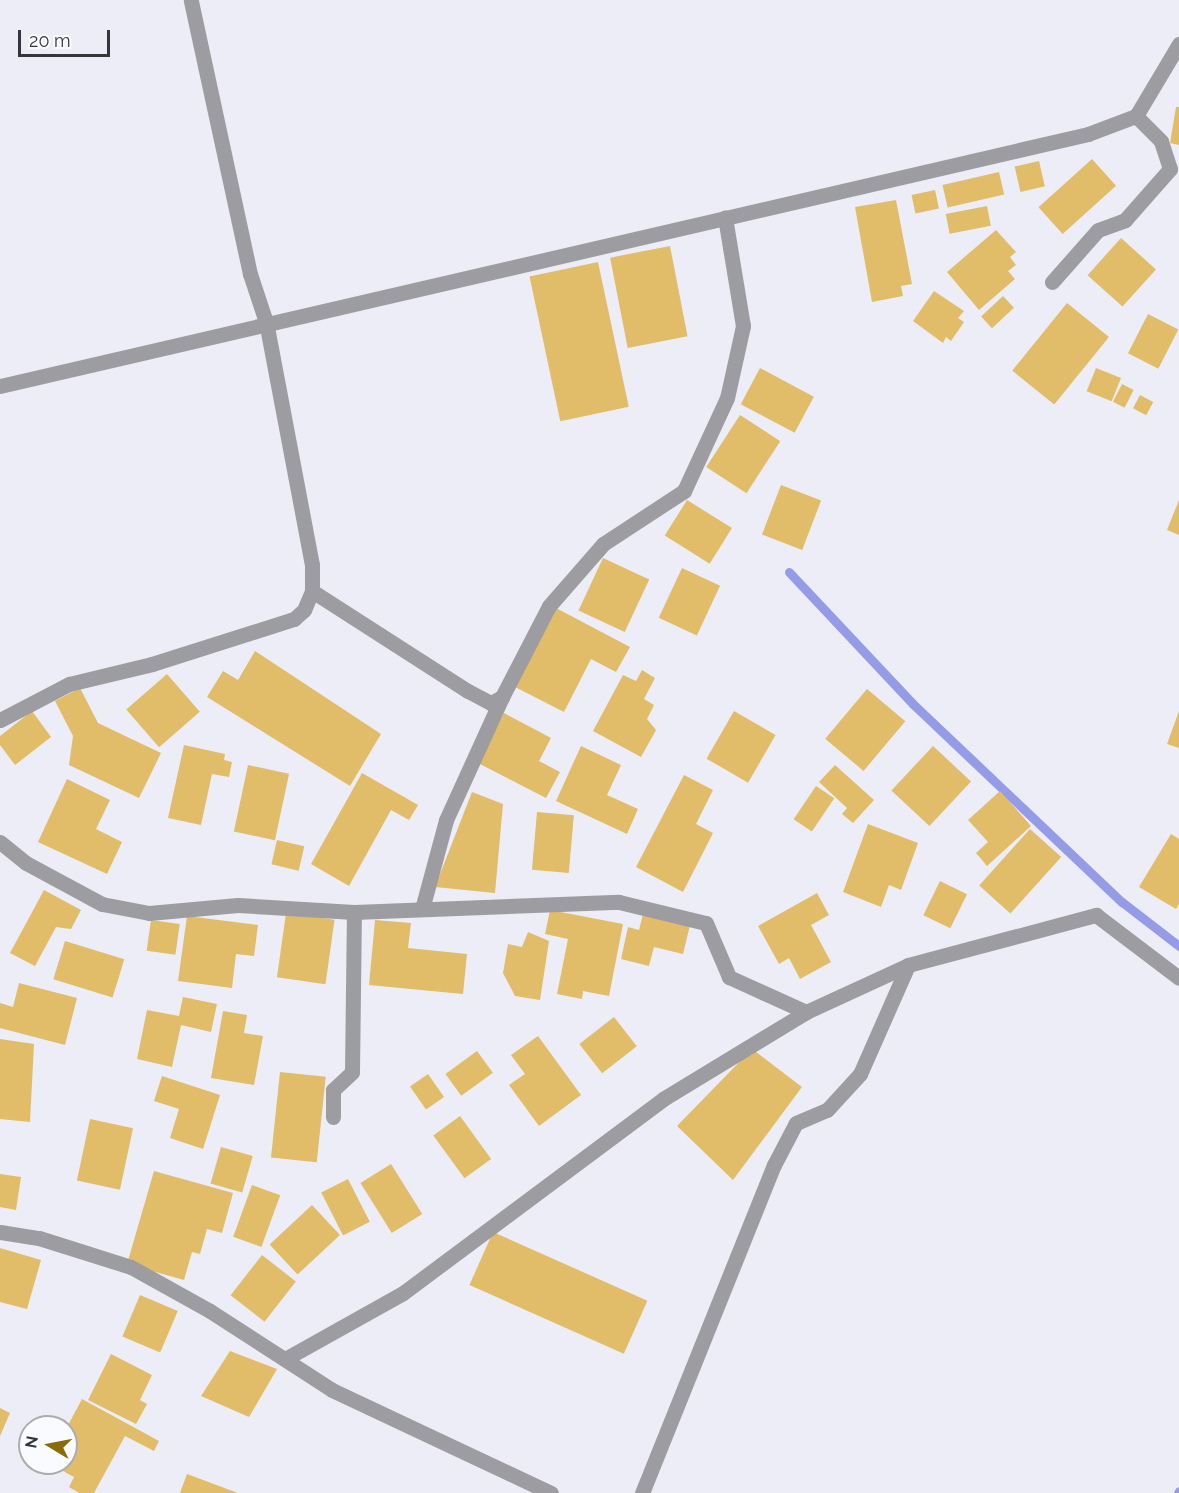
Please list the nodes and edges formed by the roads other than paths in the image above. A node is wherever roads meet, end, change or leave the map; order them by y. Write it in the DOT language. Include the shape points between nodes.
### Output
graph roads {
  1 [pos="190,0"];
  2 [pos="1179,44"];
  3 [pos="1136,116"];
  4 [pos="725,217"];
  5 [pos="1052,282"];
  6 [pos="266,322"];
  7 [pos="0,386"];
  8 [pos="312,591"];
  9 [pos="502,697"];
  10 [pos="0,720"];
  11 [pos="0,842"];
  12 [pos="422,909"];
  13 [pos="354,912"];
  14 [pos="908,965"];
  15 [pos="1179,978"];
  16 [pos="806,1012"];
  17 [pos="333,1118"];
  18 [pos="0,1232"];
  19 [pos="285,1359"];
  20 [pos="551,1493"];
  21 [pos="642,1493"];
  1 -- 6 [label="street" via="250,274"];
  2 -- 3 [label="street"];
  3 -- 4 [label="street" via="1088,134"];
  3 -- 5 [label="street" via="1161,141 1170,169 1125,220 1098,230"];
  4 -- 6 [label="street"];
  4 -- 9 [label="street" via="743,326 727,398 684,490 603,543 549,606"];
  6 -- 7 [label="street"];
  6 -- 8 [label="street" via="312,565"];
  8 -- 9 [label="street" via="468,691 491,703"];
  8 -- 10 [label="street" via="304,610 294,619 152,664 69,684"];
  9 -- 12 [label="street" via="446,820"];
  11 -- 13 [label="street" via="27,863 102,904 149,913 238,905"];
  12 -- 13 [label="street"];
  12 -- 16 [label="street" via="619,902 706,923 729,977"];
  13 -- 17 [label="street" via="352,1072 333,1090"];
  14 -- 15 [label="street" via="1096,915"];
  14 -- 16 [label="street"];
  14 -- 21 [label="street" via="860,1074 827,1110 796,1123 774,1165"];
  16 -- 19 [label="street" via="663,1099 403,1293"];
  18 -- 19 [label="street" via="39,1238 131,1267 190,1298"];
  19 -- 20 [label="street" via="332,1390"];
}
